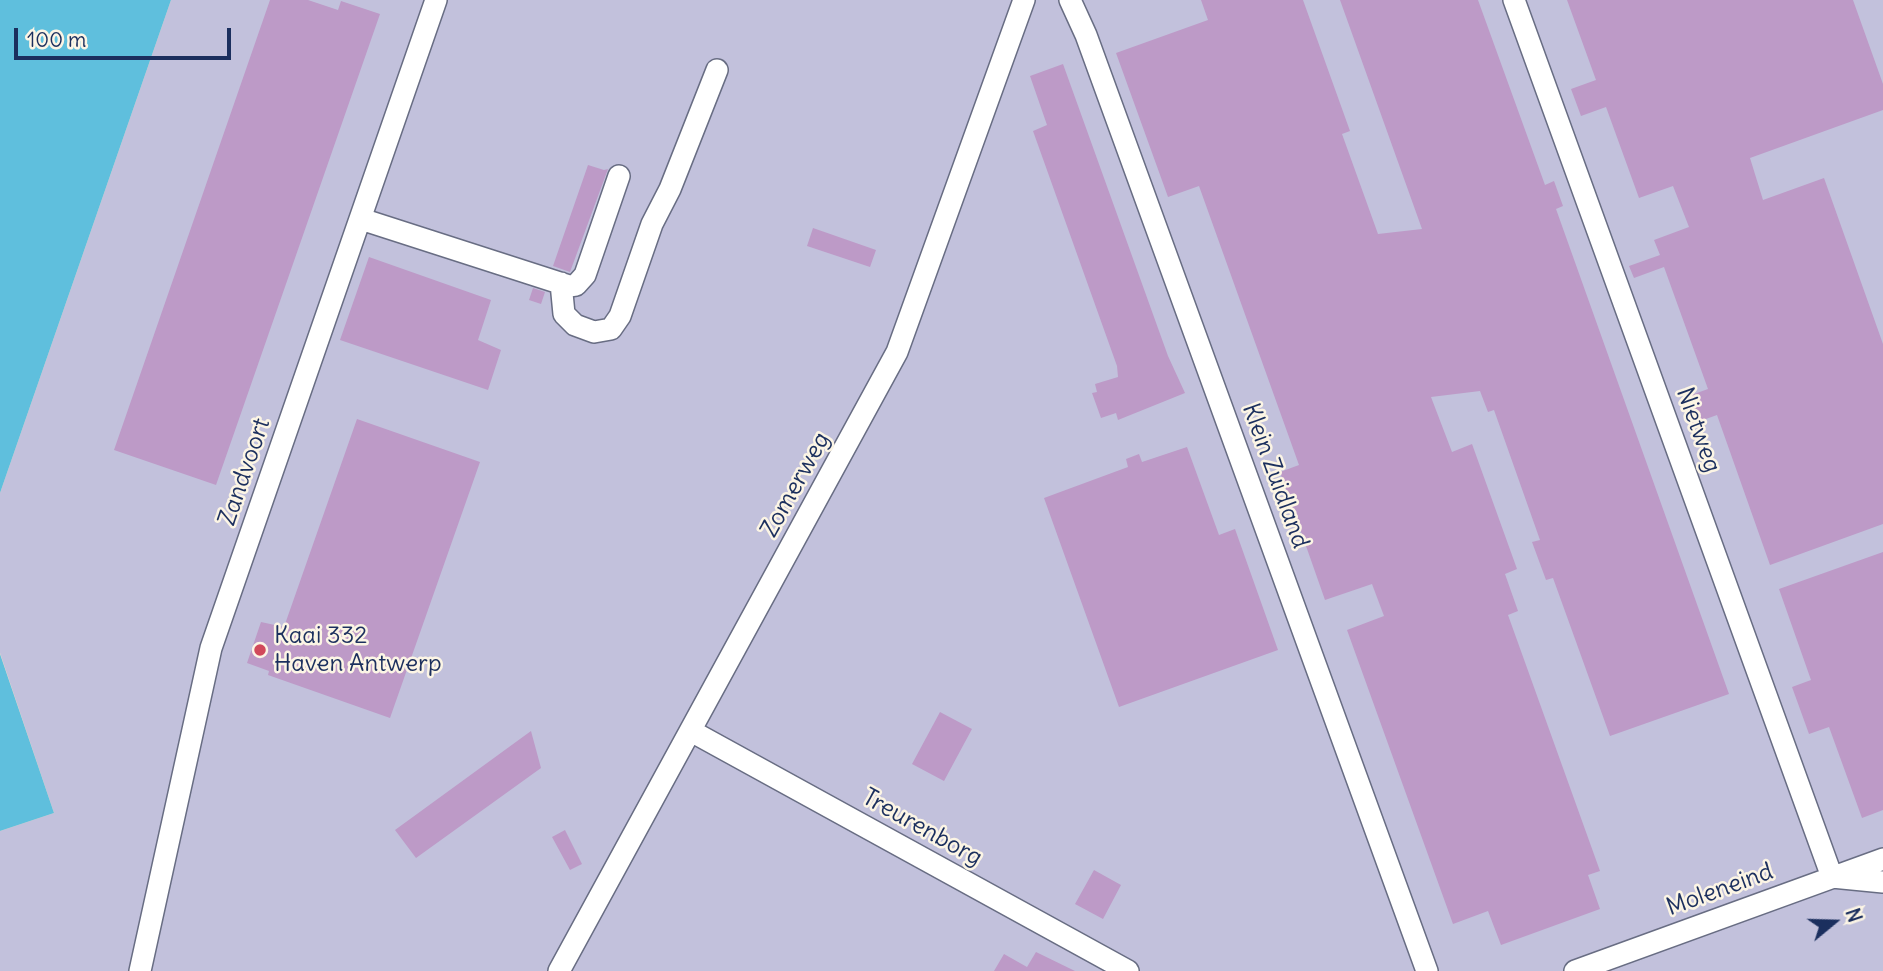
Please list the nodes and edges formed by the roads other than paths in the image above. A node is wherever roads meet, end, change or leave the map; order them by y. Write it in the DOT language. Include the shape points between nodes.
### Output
graph roads {
  1 [pos="436,0"];
  2 [pos="1024,0"];
  3 [pos="1070,0"];
  4 [pos="1514,0"];
  5 [pos="717,70"];
  6 [pos="619,176"];
  7 [pos="361,219"];
  8 [pos="561,283"];
  9 [pos="691,731"];
  10 [pos="1883,859"];
  11 [pos="1832,877"];
  12 [pos="1883,882"];
  13 [pos="140,971"];
  14 [pos="559,971"];
  15 [pos="1128,971"];
  16 [pos="1427,971"];
  17 [pos="1575,971"];
  1 -- 7 [label="street, Zandvoort"];
  2 -- 9 [label="street, Zomerweg" via="897,352"];
  3 -- 16 [label="street, Klein Zuidland"];
  4 -- 11 [label="street, Nietweg"];
  5 -- 8 [label="street" via="611,329 594,332 575,325 564,314"];
  6 -- 8 [label="street" via="586,275 576,285"];
  7 -- 8 [label="street"];
  7 -- 13 [label="street, Zandvoort" via="211,648"];
  9 -- 14 [label="street, Zomerweg"];
  9 -- 15 [label="street, Treurenborg"];
  10 -- 11 [label="street, Moleneind"];
  11 -- 12 [label="street"];
  11 -- 17 [label="street, Moleneind"];
}
